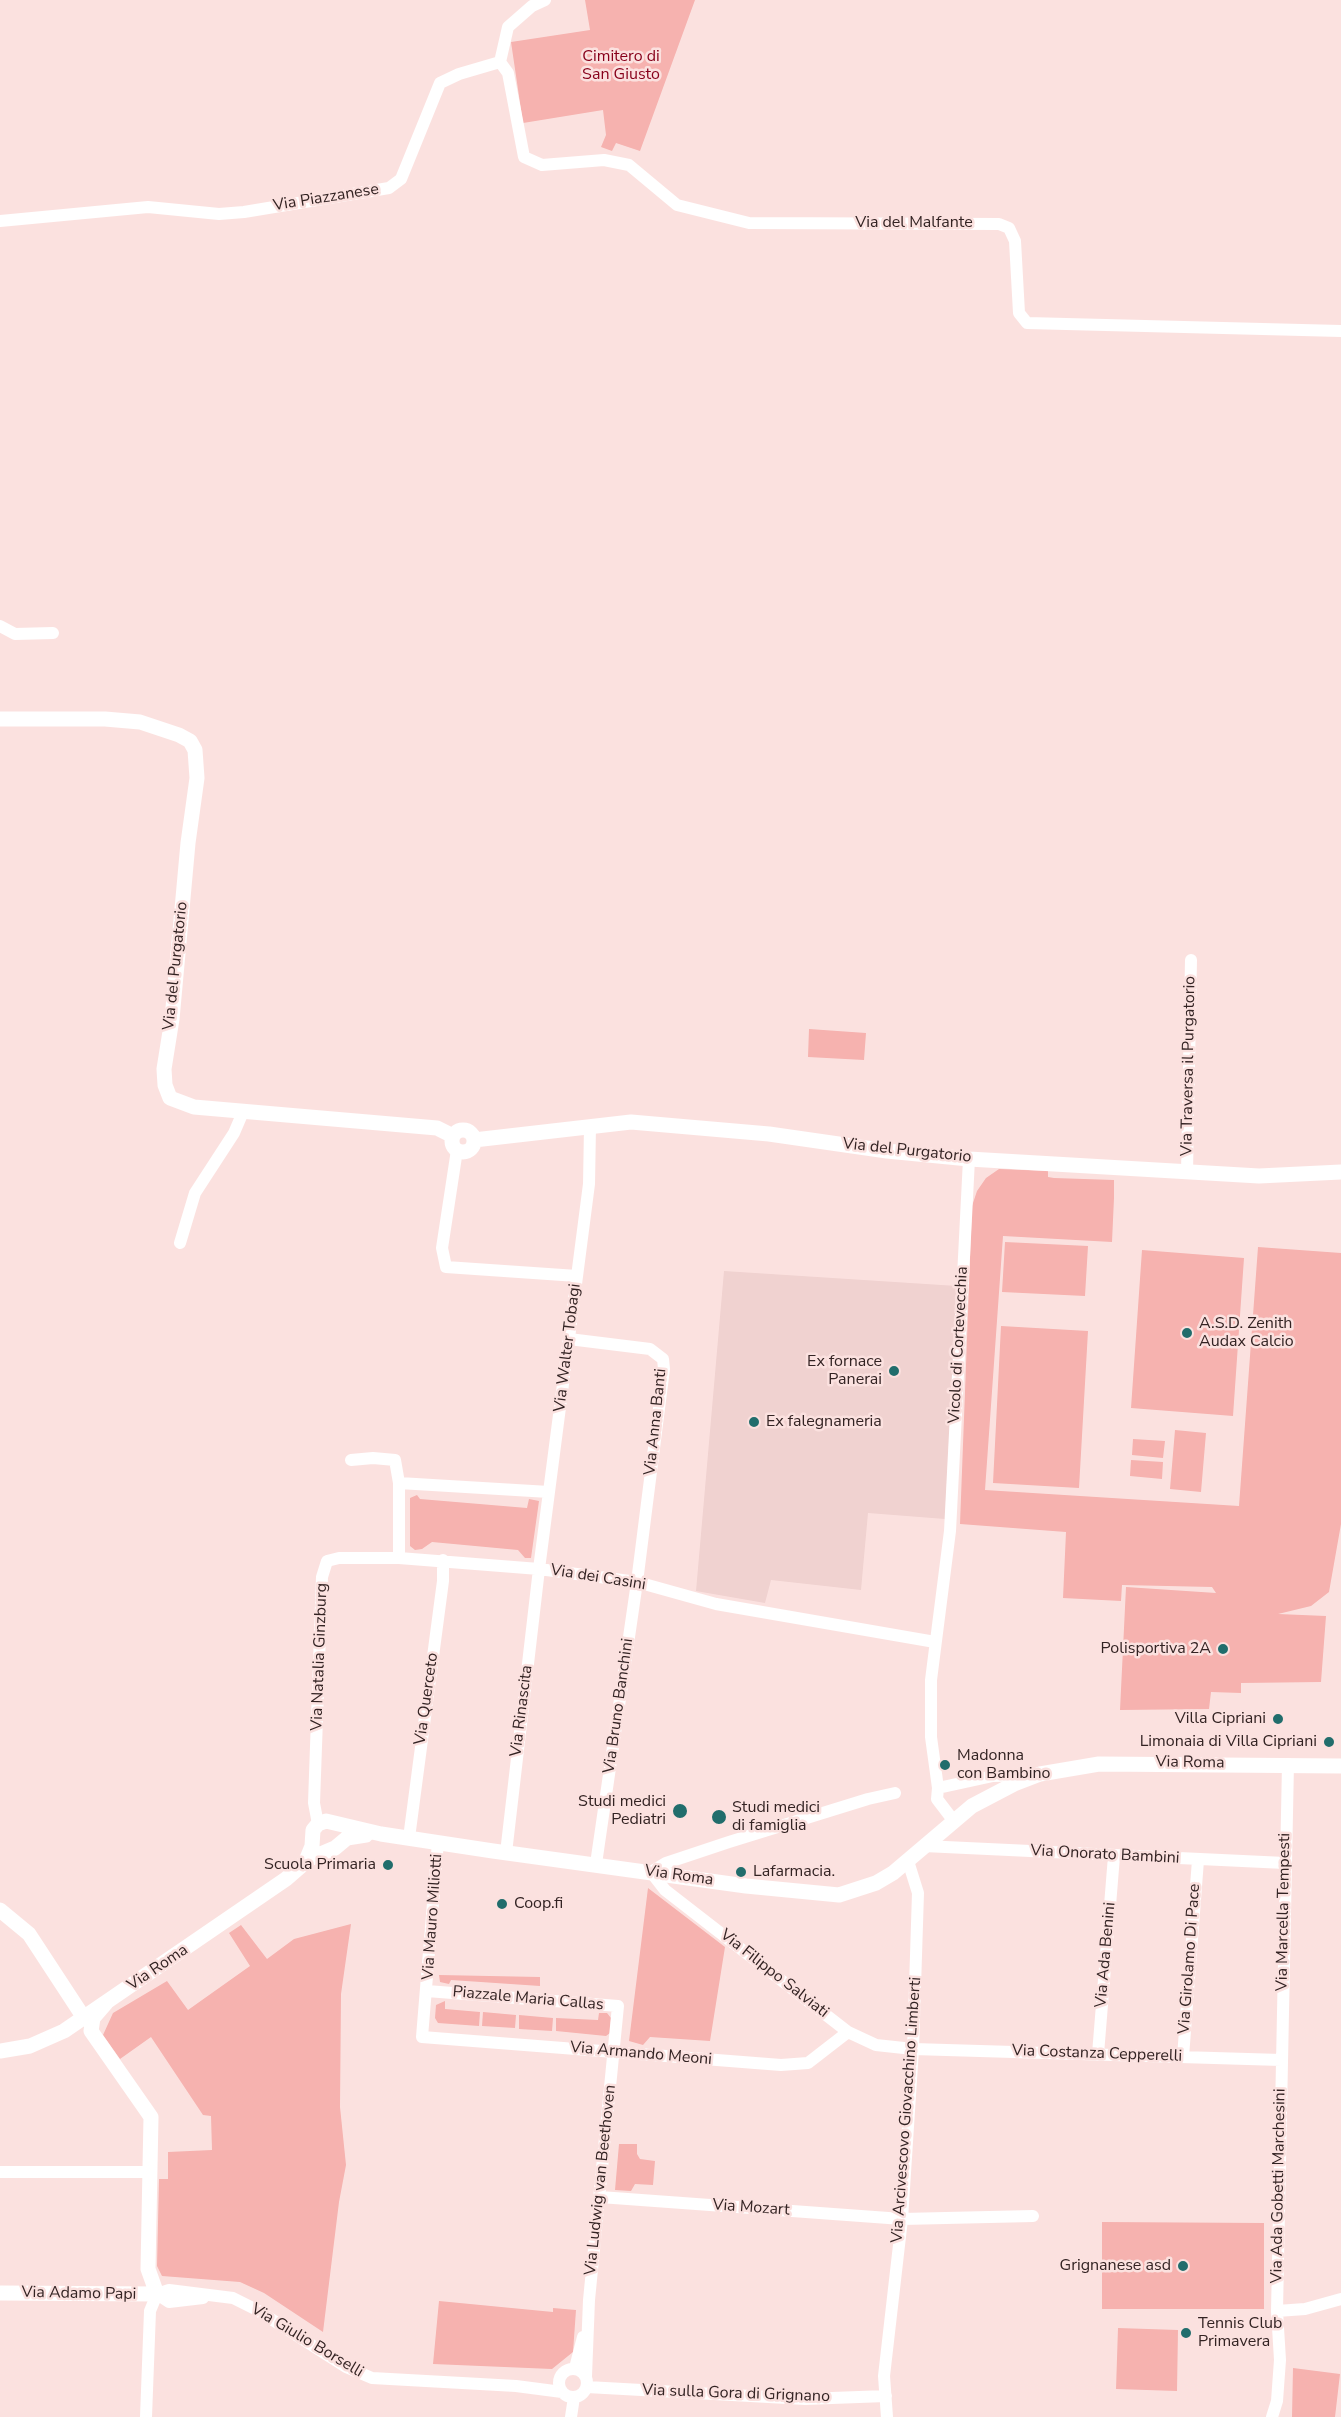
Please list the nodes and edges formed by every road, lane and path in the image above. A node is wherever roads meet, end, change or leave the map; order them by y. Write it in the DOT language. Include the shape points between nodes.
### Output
graph roads {
  1 [pos="545,0"];
  2 [pos="500,62"];
  3 [pos="0,221"];
  4 [pos="1341,331"];
  5 [pos="0,626"];
  6 [pos="53,633"];
  7 [pos="0,719"];
  8 [pos="1191,960"];
  9 [pos="243,1112"];
  10 [pos="590,1126"];
  11 [pos="455,1143"];
  12 [pos="969,1159"];
  13 [pos="1187,1172"];
  14 [pos="1341,1172"];
  15 [pos="180,1243"];
  16 [pos="577,1276"];
  17 [pos="569,1340"];
  18 [pos="351,1460"];
  19 [pos="399,1483"];
  20 [pos="549,1492"];
  21 [pos="399,1558"];
  22 [pos="443,1560"];
  23 [pos="539,1569"];
  24 [pos="637,1582"];
  25 [pos="935,1642"];
  26 [pos="1288,1764"];
  27 [pos="1341,1766"];
  28 [pos="1040,1774"];
  29 [pos="938,1788"];
  30 [pos="895,1793"];
  31 [pos="953,1820"];
  32 [pos="318,1824"];
  33 [pos="339,1833"];
  34 [pos="409,1838"];
  35 [pos="313,1841"];
  36 [pos="438,1842"];
  37 [pos="924,1846"];
  38 [pos="327,1850"];
  39 [pos="506,1853"];
  40 [pos="1114,1856"];
  41 [pos="1198,1860"];
  42 [pos="908,1861"];
  43 [pos="305,1863"];
  44 [pos="1285,1863"];
  45 [pos="596,1864"];
  46 [pos="651,1872"];
  47 [pos="0,1910"];
  48 [pos="427,1991"];
  49 [pos="87,2024"];
  50 [pos="848,2032"];
  51 [pos="422,2037"];
  52 [pos="913,2049"];
  53 [pos="0,2051"];
  54 [pos="614,2053"];
  55 [pos="1098,2054"];
  56 [pos="1183,2057"];
  57 [pos="1281,2060"];
  58 [pos="0,2172"];
  59 [pos="151,2172"];
  60 [pos="600,2197"];
  61 [pos="1033,2216"];
  62 [pos="902,2219"];
  63 [pos="0,2293"];
  64 [pos="157,2294"];
  65 [pos="1341,2299"];
  66 [pos="1277,2311"];
  67 [pos="583,2377"];
  68 [pos="560,2386"];
  69 [pos="886,2396"];
  70 [pos="574,2397"];
  71 [pos="146,2417"];
  72 [pos="571,2417"];
  73 [pos="887,2417"];
  74 [pos="1272,2417"];
  1 -- 2 [label="street" via="508,27"];
  2 -- 3 [label="street, Via Piazzanese" via="440,82 400,179 389,188 236,212 148,207"];
  2 -- 4 [label="street, Via del Malfante" via="508,74 524,157 542,165 604,160 630,165 677,205 749,224 999,224 1009,228 1015,241 1018,313 1027,323"];
  5 -- 6 [label="street" via="15,634"];
  7 -- 9 [label="street, Via del Purgatorio" via="140,722 190,741 197,778 165,1085 170,1098 182,1104"];
  8 -- 13 [label="street, Via Traversa il Purgatorio"];
  9 -- 11 [label="street, Via del Purgatorio" via="437,1128"];
  9 -- 15 [label="street" via="195,1193"];
  10 -- 11 [label="street, Via del Purgatorio" via="474,1140 468,1130 457,1131"];
  10 -- 12 [label="street, Via del Purgatorio" via="631,1122 722,1129"];
  10 -- 16 [label="street, Via Walter Tobagi" via="589,1184"];
  11 -- 16 [label="street" via="441,1248 446,1267"];
  12 -- 13 [label="street, Via del Purgatorio"];
  12 -- 25 [label="street, Vicolo di Cortevecchia" via="950,1531"];
  13 -- 14 [label="street, Via del Purgatorio" via="1259,1176"];
  16 -- 17 [label="street, Via Walter Tobagi"];
  17 -- 20 [label="street, Via Walter Tobagi"];
  17 -- 24 [label="street, Via Anna Banti" via="650,1349 663,1359"];
  18 -- 19 [label="street" via="395,1460"];
  19 -- 20 [label="street"];
  19 -- 21 [label="street"];
  20 -- 23 [label="street, Via Walter Tobagi"];
  21 -- 22 [label="street, Via dei Casini"];
  21 -- 32 [label="street, Via Natalia Ginzburg" via="339,1558 327,1561 322,1577 314,1803"];
  22 -- 23 [label="street, Via dei Casini"];
  22 -- 34 [label="street, Via Querceto"];
  23 -- 24 [label="street, Via dei Casini"];
  23 -- 39 [label="street, Via Rinascita"];
  24 -- 25 [label="street, Via dei Casini" via="716,1604"];
  24 -- 45 [label="street, Via Bruno Banchini"];
  25 -- 29 [label="street" via="932,1737"];
  26 -- 27 [label="street, Via Roma"];
  26 -- 28 [label="street, Via Roma" via="1099,1764"];
  26 -- 44 [label="street, Via Marcella Tempesti"];
  28 -- 29 [label="street, Via Roma" via="993,1776"];
  28 -- 31 [label="street, Via Roma" via="990,1795"];
  29 -- 31 [label="street" via="937,1799"];
  30 -- 46 [label="street" via="729,1842 666,1863"];
  31 -- 37 [label="street, Via Roma"];
  32 -- 33 [label="street, Via Roma" via="326,1821"];
  32 -- 35 [label="street"];
  33 -- 34 [label="street, Via Roma"];
  33 -- 38 [label="street, Via Roma" via="335,1848"];
  34 -- 36 [label="street, Via Roma"];
  35 -- 38 [label="street"];
  35 -- 43 [label="street"];
  36 -- 39 [label="street, Via Roma"];
  36 -- 48 [label="street, Via Mauro Miliotti"];
  37 -- 40 [label="street, Via Onorato Bambini"];
  37 -- 42 [label="street, Via Roma"];
  38 -- 43 [label="street, Via Roma"];
  39 -- 45 [label="street, Via Roma"];
  40 -- 41 [label="street, Via Onorato Bambini"];
  40 -- 55 [label="street, Via Ada Benini"];
  41 -- 44 [label="street, Via Onorato Bambini"];
  41 -- 56 [label="street, Via Girolamo Di Pace"];
  42 -- 46 [label="street, Via Roma" via="876,1883 839,1895"];
  42 -- 52 [label="street, Via Arcivescovo Giovacchino Limberti" via="918,1893"];
  43 -- 49 [label="street, Via Roma" via="106,2003"];
  44 -- 57 [label="street, Via Marcella Tempesti"];
  45 -- 46 [label="street, Via Roma"];
  46 -- 50 [label="street, Via Filippo Salviati" via="665,1890"];
  47 -- 49 [label="street" via="29,1934"];
  48 -- 51 [label="street, Via Mauro Miliotti"];
  48 -- 54 [label="street, Piazzale Maria Callas" via="618,2006"];
  49 -- 53 [label="street, Via Roma" via="30,2046"];
  49 -- 59 [label="street" via="151,2117"];
  50 -- 52 [label="street, Via Filippo Salviati" via="876,2045"];
  50 -- 54 [label="street, Via Armando Meoni" via="808,2063 781,2065"];
  51 -- 54 [label="street, Via Armando Meoni"];
  52 -- 55 [label="street, Via Costanza Cepperelli"];
  52 -- 62 [label="street, Via Arcivescovo Giovacchino Limberti"];
  54 -- 60 [label="street, Via Ludwig van Beethoven"];
  55 -- 56 [label="street, Via Costanza Cepperelli"];
  56 -- 57 [label="street, Via Costanza Cepperelli"];
  57 -- 66 [label="street, Via Ada Gobetti Marchesini"];
  58 -- 59 [label="street"];
  59 -- 64 [label="street" via="148,2269"];
  60 -- 62 [label="street, Via Mozart"];
  60 -- 67 [label="street, Via Ludwig van Beethoven"];
  61 -- 62 [label="street, Via Mozart"];
  62 -- 69 [label="street, Via Arcivescovo Giovacchino Limberti" via="884,2376"];
  63 -- 64 [label="street, Via Adamo Papi"];
  64 -- 68 [label="street, Via Giulio Borselli" via="169,2302 233,2298 346,2367 372,2378"];
  64 -- 71 [label="street" via="150,2311"];
  65 -- 66 [label="street" via="1305,2309"];
  66 -- 74 [label="street, Via Ada Gobetti Marchesini" via="1280,2360"];
  67 -- 68 [label="street" via="566,2370"];
  67 -- 69 [label="street, Via sulla Gora di Grignano" via="805,2399"];
  67 -- 70 [label="street" via="584,2392"];
  68 -- 70 [label="street"];
  69 -- 73 [label="street, Via Arcivescovo Giovacchino Limberti"];
  70 -- 72 [label="street"];
}
